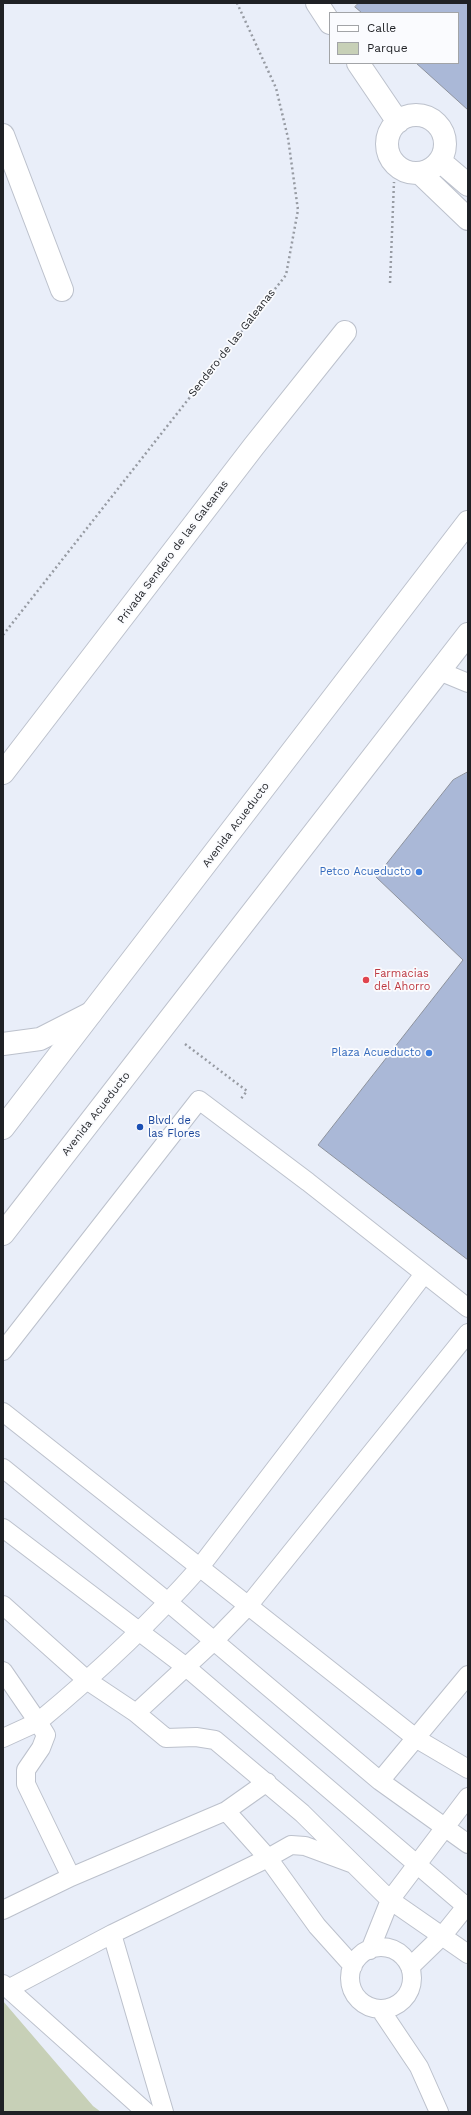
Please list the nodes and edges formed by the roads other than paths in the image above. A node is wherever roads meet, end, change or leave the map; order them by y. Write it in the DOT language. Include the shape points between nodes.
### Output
graph roads {
  1 [pos="317,3"];
  2 [pos="329,21"];
  3 [pos="359,64"];
  4 [pos="398,122"];
  5 [pos="3,135"];
  6 [pos="440,161"];
  7 [pos="420,173"];
  8 [pos="468,185"];
  9 [pos="468,219"];
  10 [pos="62,290"];
  11 [pos="345,332"];
  12 [pos="468,522"];
  13 [pos="468,634"];
  14 [pos="439,671"];
  15 [pos="468,683"];
  16 [pos="3,773"];
  17 [pos="91,1013"];
  18 [pos="3,1044"];
  19 [pos="3,1128"];
  20 [pos="3,1234"];
  21 [pos="424,1274"];
  22 [pos="468,1308"];
  23 [pos="468,1333"];
  24 [pos="3,1351"];
  25 [pos="3,1412"];
  26 [pos="3,1468"];
  27 [pos="3,1528"];
  28 [pos="200,1567"];
  29 [pos="168,1602"];
  30 [pos="3,1605"];
  31 [pos="248,1606"];
  32 [pos="139,1632"];
  33 [pos="214,1641"];
  34 [pos="186,1667"];
  35 [pos="3,1671"];
  36 [pos="468,1675"];
  37 [pos="88,1680"];
  38 [pos="136,1714"];
  39 [pos="38,1722"];
  40 [pos="3,1738"];
  41 [pos="417,1739"];
  42 [pos="468,1769"];
  43 [pos="267,1782"];
  44 [pos="380,1782"];
  45 [pos="468,1796"];
  46 [pos="226,1811"];
  47 [pos="444,1827"];
  48 [pos="468,1844"];
  49 [pos="268,1858"];
  50 [pos="355,1864"];
  51 [pos="417,1866"];
  52 [pos="71,1877"];
  53 [pos="390,1900"];
  54 [pos="467,1906"];
  55 [pos="3,1910"];
  56 [pos="112,1934"];
  57 [pos="444,1935"];
  58 [pos="370,1950"];
  59 [pos="468,1954"];
  60 [pos="353,1966"];
  61 [pos="410,1967"];
  62 [pos="5,1987"];
  63 [pos="380,2009"];
  64 [pos="146,2112"];
  65 [pos="164,2112"];
  66 [pos="439,2112"];
  1 -- 2 [label="main road"];
  3 -- 4 [label="main road"];
  4 -- 6 [label="main road" via="407,116 417,115 428,117 436,123 445,141"];
  4 -- 7 [label="main road" via="388,139 392,159 398,167 408,172"];
  5 -- 10 [label="main road"];
  6 -- 7 [label="main road" via="431,169"];
  6 -- 8 [label="main road"];
  7 -- 9 [label="main road"];
  11 -- 16 [label="main road, Privada Sendero de las Galeanas" via="254,446"];
  12 -- 17 [label="main road, Avenida Acueducto"];
  13 -- 14 [label="main road, Avenida Acueducto"];
  14 -- 15 [label="lane"];
  14 -- 20 [label="main road, Avenida Acueducto"];
  17 -- 18 [label="main road" via="40,1039"];
  17 -- 19 [label="main road, Avenida Acueducto"];
  21 -- 22 [label="lane"];
  21 -- 24 [label="lane" via="199,1100"];
  21 -- 28 [label="lane"];
  23 -- 31 [label="lane"];
  25 -- 28 [label="lane"];
  26 -- 29 [label="lane"];
  27 -- 32 [label="lane"];
  28 -- 29 [label="lane"];
  28 -- 31 [label="lane"];
  29 -- 32 [label="lane"];
  29 -- 33 [label="lane"];
  30 -- 37 [label="lane"];
  31 -- 33 [label="lane"];
  31 -- 41 [label="lane"];
  32 -- 34 [label="lane"];
  32 -- 37 [label="lane"];
  33 -- 34 [label="lane"];
  33 -- 44 [label="lane"];
  34 -- 38 [label="lane"];
  34 -- 51 [label="lane"];
  35 -- 39 [label="lane"];
  36 -- 41 [label="lane"];
  37 -- 38 [label="lane"];
  37 -- 39 [label="lane"];
  38 -- 43 [label="lane" via="166,1738 196,1737 215,1740"];
  39 -- 40 [label="lane"];
  39 -- 52 [label="lane" via="46,1735 41,1748 26,1770 26,1784"];
  41 -- 42 [label="lane"];
  41 -- 44 [label="lane"];
  43 -- 46 [label="lane"];
  43 -- 50 [label="lane"];
  44 -- 47 [label="lane"];
  45 -- 47 [label="lane"];
  46 -- 49 [label="lane"];
  46 -- 52 [label="lane"];
  47 -- 48 [label="lane"];
  47 -- 51 [label="lane"];
  49 -- 50 [label="lane" via="291,1845 305,1846"];
  49 -- 56 [label="lane"];
  49 -- 60 [label="lane" via="317,1926"];
  50 -- 53 [label="lane"];
  51 -- 53 [label="lane"];
  51 -- 54 [label="lane"];
  52 -- 55 [label="lane"];
  53 -- 57 [label="lane"];
  53 -- 58 [label="lane"];
  54 -- 57 [label="lane"];
  56 -- 62 [label="lane"];
  56 -- 65 [label="lane"];
  57 -- 59 [label="lane"];
  57 -- 61 [label="lane"];
  58 -- 60 [label="lane" via="359,1956"];
  58 -- 61 [label="lane" via="382,1947 393,1950 403,1957"];
  60 -- 63 [label="lane" via="350,1978 352,1990 359,2000 369,2007"];
  61 -- 63 [label="lane" via="412,1979 403,2000 392,2007"];
  62 -- 64 [label="lane"];
  63 -- 66 [label="lane" via="419,2067"];
}
